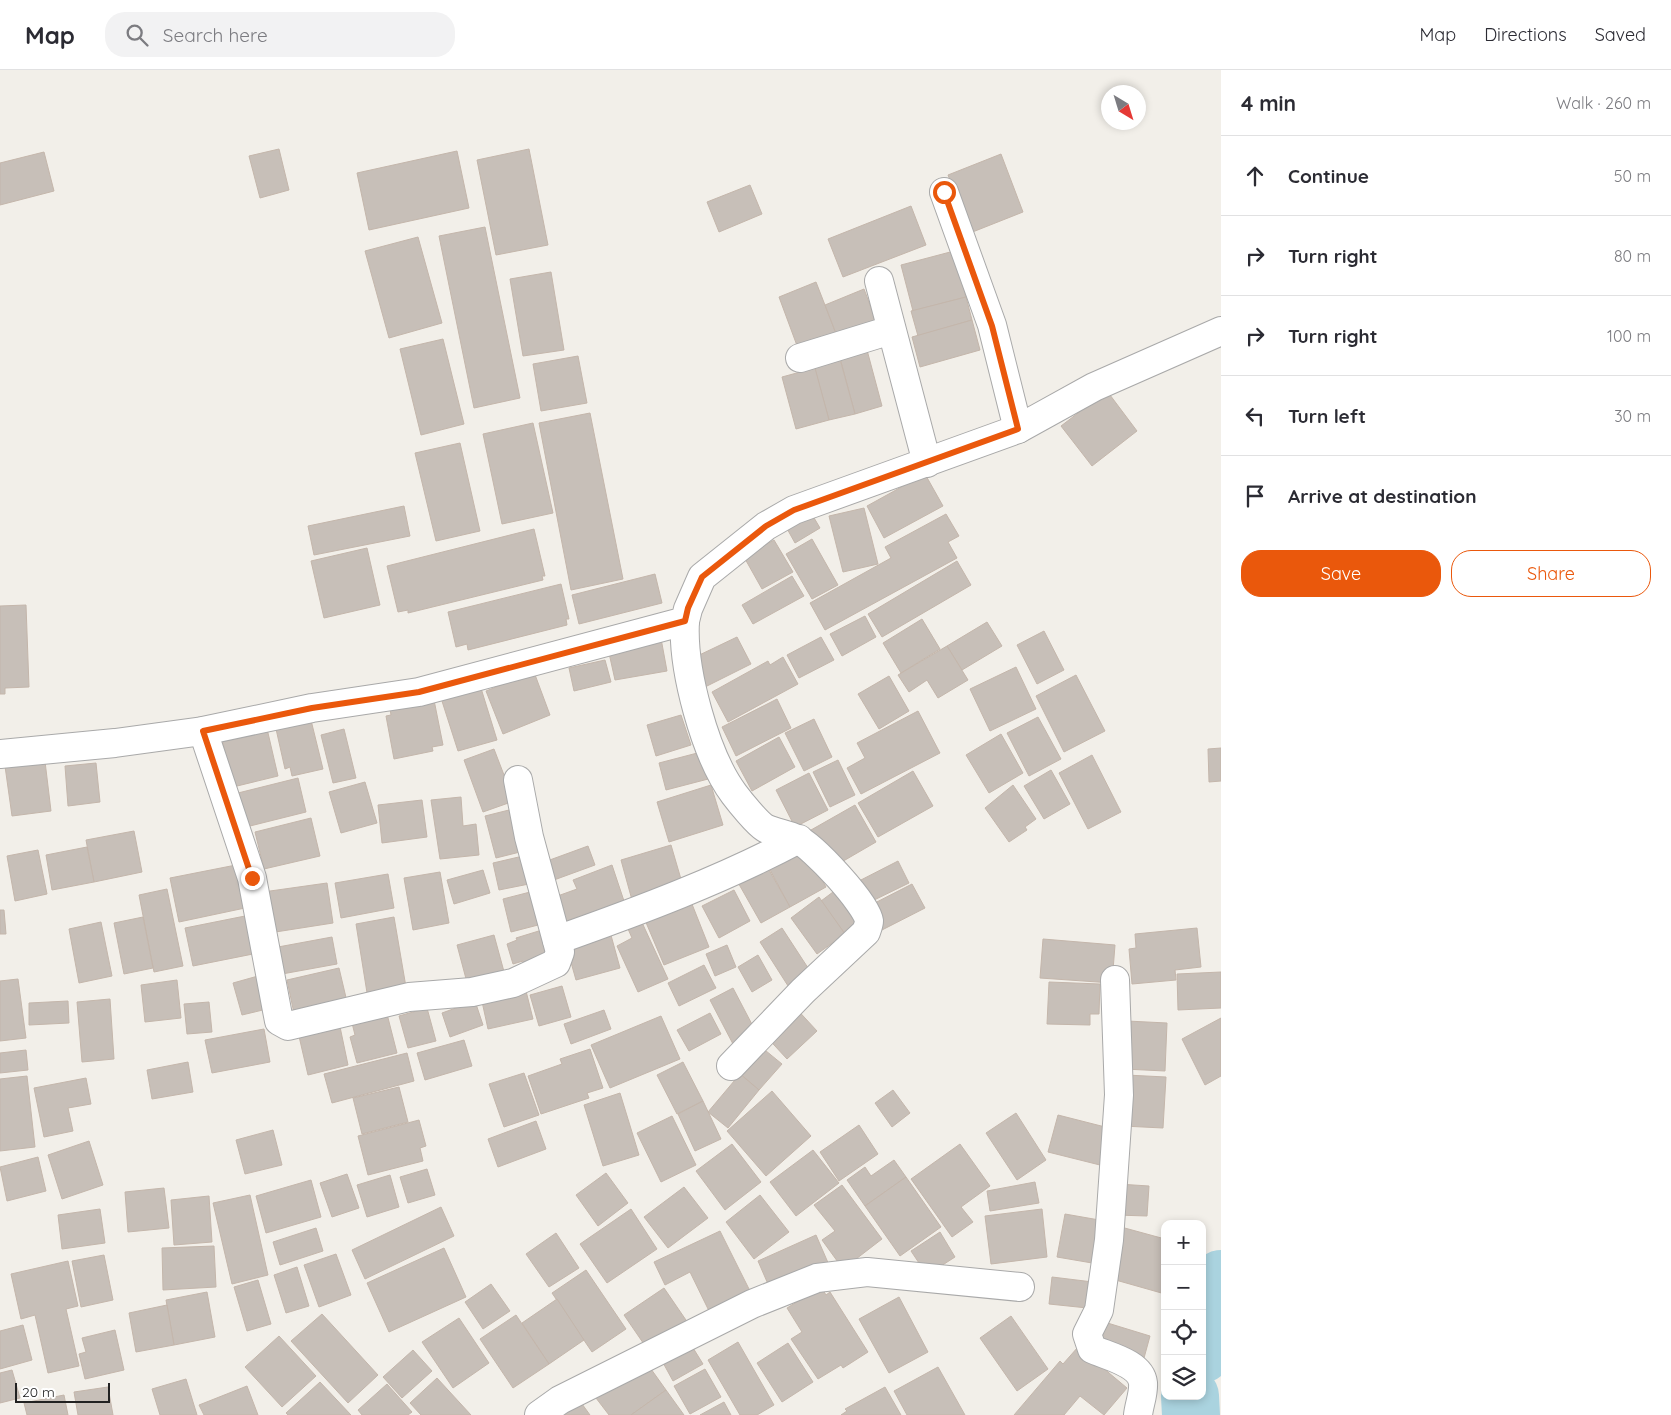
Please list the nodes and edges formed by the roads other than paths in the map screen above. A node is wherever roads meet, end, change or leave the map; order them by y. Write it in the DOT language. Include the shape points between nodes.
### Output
graph roads {
  1 [pos="944,192"];
  2 [pos="879,282"];
  3 [pos="892,330"];
  4 [pos="1221,331"];
  5 [pos="800,358"];
  6 [pos="1018,429"];
  7 [pos="927,463"];
  8 [pos="685,621"];
  9 [pos="203,731"];
  10 [pos="0,754"];
  11 [pos="518,780"];
  12 [pos="799,839"];
  13 [pos="557,940"];
  14 [pos="1116,980"];
  15 [pos="731,1066"];
  16 [pos="1020,1287"];
  17 [pos="539,1415"];
  18 [pos="1138,1415"];
  1 -- 6 [label="street" via="992,326"];
  2 -- 3 [label="street"];
  3 -- 5 [label="street"];
  3 -- 7 [label="street"];
  4 -- 6 [label="street" via="1094,386"];
  6 -- 7 [label="street"];
  7 -- 8 [label="street" via="794,510 766,526 702,577"];
  8 -- 9 [label="street" via="419,692 312,708"];
  8 -- 12 [label="street" via="687,663 708,746 734,794 764,827"];
  9 -- 10 [label="street"];
  9 -- 13 [label="street" via="252,878 277,1014 283,1024 288,1026 408,997 472,992 513,983 556,963 560,952"];
  11 -- 13 [label="street" via="529,836"];
  12 -- 13 [label="street" via="752,864 619,919"];
  12 -- 15 [label="street" via="848,886 863,906 869,921 866,932 803,991"];
  14 -- 18 [label="street" via="1120,1095 1109,1240 1100,1310 1087,1334 1092,1349 1140,1373 1143,1384"];
  16 -- 17 [label="street" via="867,1272 817,1278 752,1304 560,1400"];
}
